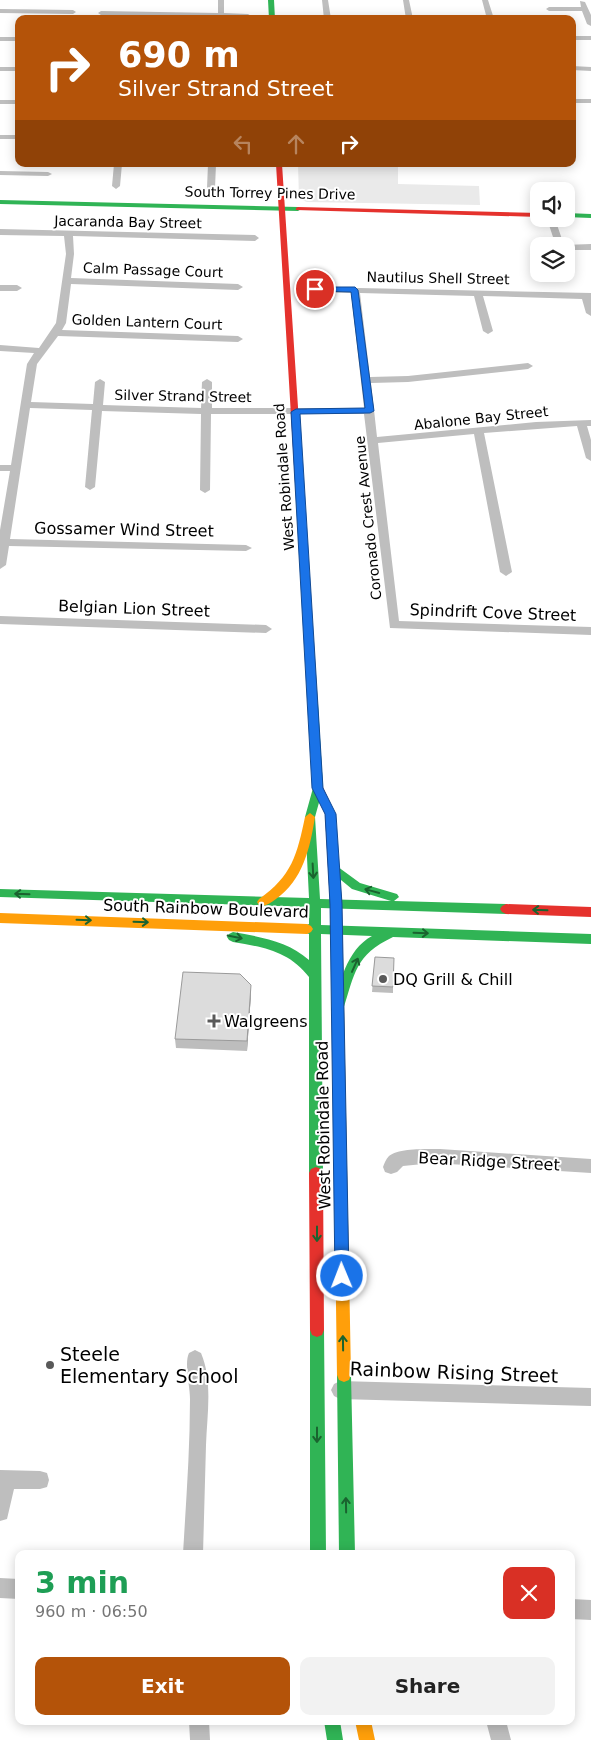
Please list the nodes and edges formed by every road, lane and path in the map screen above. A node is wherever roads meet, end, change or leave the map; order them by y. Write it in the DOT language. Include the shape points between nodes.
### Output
graph roads {
  1 [pos="221,0"];
  2 [pos="271,0"];
  3 [pos="325,0"];
  4 [pos="406,0"];
  5 [pos="485,0"];
  6 [pos="581,0"];
  7 [pos="549,9"];
  8 [pos="585,9"];
  9 [pos="0,11"];
  10 [pos="73,12"];
  11 [pos="101,13"];
  12 [pos="221,15"];
  13 [pos="272,15"];
  14 [pos="327,15"];
  15 [pos="409,15"];
  16 [pos="490,15"];
  17 [pos="591,24"];
  18 [pos="576,38"];
  19 [pos="591,38"];
  20 [pos="0,39"];
  21 [pos="15,39"];
  22 [pos="576,68"];
  23 [pos="0,69"];
  24 [pos="15,69"];
  25 [pos="591,69"];
  26 [pos="576,101"];
  27 [pos="591,101"];
  28 [pos="0,102"];
  29 [pos="15,102"];
  30 [pos="0,137"];
  31 [pos="15,137"];
  32 [pos="118,167"];
  33 [pos="212,167"];
  34 [pos="279,167"];
  35 [pos="48,174"];
  36 [pos="2,176"];
  37 [pos="116,186"];
  38 [pos="212,188"];
  39 [pos="0,202"];
  40 [pos="281,208"];
  41 [pos="530,215"];
  42 [pos="575,215"];
  43 [pos="591,216"];
  44 [pos="0,232"];
  45 [pos="68,234"];
  46 [pos="255,238"];
  47 [pos="575,247"];
  48 [pos="591,247"];
  49 [pos="67,281"];
  50 [pos="238,287"];
  51 [pos="0,288"];
  52 [pos="16,288"];
  53 [pos="315,289"];
  54 [pos="355,290"];
  55 [pos="478,293"];
  56 [pos="588,296"];
  57 [pos="591,313"];
  58 [pos="488,331"];
  59 [pos="56,333"];
  60 [pos="238,339"];
  61 [pos="0,348"];
  62 [pos="40,351"];
  63 [pos="528,366"];
  64 [pos="366,380"];
  65 [pos="100,382"];
  66 [pos="207,382"];
  67 [pos="25,406"];
  68 [pos="97,408"];
  69 [pos="206,410"];
  70 [pos="370,411"];
  71 [pos="296,412"];
  72 [pos="586,423"];
  73 [pos="478,431"];
  74 [pos="373,440"];
  75 [pos="591,458"];
  76 [pos="0,468"];
  77 [pos="15,468"];
  78 [pos="90,487"];
  79 [pos="205,490"];
  80 [pos="2,542"];
  81 [pos="246,548"];
  82 [pos="0,566"];
  83 [pos="506,572"];
  84 [pos="0,620"];
  85 [pos="394,625"];
  86 [pos="266,629"];
  87 [pos="591,631"];
  88 [pos="318,788"];
  89 [pos="310,817"];
  90 [pos="334,868"];
  91 [pos="0,893"];
  92 [pos="59,895"];
  93 [pos="263,902"];
  94 [pos="314,903"];
  95 [pos="28,904"];
  96 [pos="336,904"];
  97 [pos="0,907"];
  98 [pos="14,907"];
  99 [pos="414,907"];
  100 [pos="591,912"];
  101 [pos="0,918"];
  102 [pos="171,923"];
  103 [pos="314,929"];
  104 [pos="337,930"];
  105 [pos="392,932"];
  106 [pos="591,939"];
  107 [pos="314,975"];
  108 [pos="337,1010"];
  109 [pos="316,1098"];
  110 [pos="591,1166"];
  111 [pos="391,1167"];
  112 [pos="340,1170"];
  113 [pos="195,1359"];
  114 [pos="317,1386"];
  115 [pos="344,1390"];
  116 [pos="591,1397"];
  117 [pos="3,1479"];
  118 [pos="40,1480"];
  119 [pos="0,1512"];
  120 [pos="193,1550"];
  121 [pos="318,1550"];
  122 [pos="347,1550"];
  123 [pos="0,1588"];
  124 [pos="15,1588"];
  125 [pos="575,1609"];
  126 [pos="591,1610"];
  127 [pos="199,1725"];
  128 [pos="333,1725"];
  129 [pos="365,1725"];
  130 [pos="497,1725"];
  131 [pos="200,1740"];
  132 [pos="335,1740"];
  133 [pos="367,1740"];
  134 [pos="501,1740"];
  1 -- 12 [label="street"];
  2 -- 13 [label="main road"];
  3 -- 14 [label="street"];
  4 -- 15 [label="street"];
  5 -- 16 [label="street"];
  6 -- 8 [label="street"];
  7 -- 8 [label="street"];
  8 -- 17 [label="street"];
  9 -- 10 [label="street"];
  11 -- 12 [label="street"];
  18 -- 19 [label="street"];
  20 -- 21 [label="street"];
  22 -- 25 [label="street"];
  23 -- 24 [label="street"];
  26 -- 27 [label="street"];
  28 -- 29 [label="street"];
  30 -- 31 [label="street"];
  32 -- 37 [label="street"];
  33 -- 38 [label="street"];
  34 -- 40 [label="main road, West Robindale Road"];
  35 -- 36 [label="street"];
  39 -- 40 [label="main road, South Torrey Pines Drive"];
  40 -- 41 [label="main road, South Torrey Pines Drive"];
  40 -- 71 [label="main road, West Robindale Road"];
  42 -- 43 [label="main road"];
  44 -- 45 [label="street, Jacaranda Bay Street"];
  45 -- 46 [label="street, Jacaranda Bay Street"];
  45 -- 49 [label="street"];
  47 -- 48 [label="street"];
  49 -- 50 [label="street, Calm Passage Court"];
  49 -- 59 [label="street" via="61,323"];
  51 -- 52 [label="street"];
  53 -- 54 [label="street, Nautilus Shell Street"];
  54 -- 55 [label="street, Nautilus Shell Street"];
  54 -- 64 [label="street, Coronado Crest Avenue"];
  55 -- 56 [label="street, Nautilus Shell Street"];
  55 -- 58 [label="street"];
  56 -- 57 [label="street"];
  59 -- 60 [label="street, Golden Lantern Court"];
  59 -- 62 [label="street"];
  61 -- 62 [label="street"];
  62 -- 67 [label="street" via="32,364"];
  63 -- 64 [label="street" via="408,379"];
  64 -- 70 [label="street, Coronado Crest Avenue"];
  65 -- 68 [label="street"];
  66 -- 69 [label="street"];
  67 -- 68 [label="street, Silver Strand Street"];
  67 -- 77 [label="street"];
  68 -- 69 [label="street, Silver Strand Street"];
  68 -- 78 [label="street"];
  69 -- 71 [label="street, Silver Strand Street"];
  69 -- 79 [label="street"];
  70 -- 71 [label="street, Silver Strand Street"];
  70 -- 74 [label="street, Coronado Crest Avenue"];
  71 -- 88 [label="main road, West Robindale Road"];
  72 -- 73 [label="street, Abalone Bay Street" via="538,424"];
  72 -- 75 [label="street"];
  73 -- 74 [label="street, Abalone Bay Street"];
  73 -- 83 [label="street"];
  74 -- 85 [label="street, Coronado Crest Avenue"];
  76 -- 77 [label="street"];
  77 -- 80 [label="street"];
  80 -- 81 [label="street, Gossamer Wind Street"];
  80 -- 82 [label="street"];
  84 -- 86 [label="street, Belgian Lion Street"];
  85 -- 87 [label="street, Spindrift Cove Street"];
  88 -- 89 [label="main road, West Robindale Road"];
  88 -- 90 [label="main road, West Robindale Road" via="330,814"];
  89 -- 93 [label="main road" via="303,855 294,875 280,892"];
  89 -- 94 [label="main road, West Robindale Road, one-way"];
  90 -- 96 [label="main road, West Robindale Road"];
  99 -- 90 [label="main road, one-way" via="356,886"];
  92 -- 91 [label="main road, South Rainbow Boulevard, one-way"];
  92 -- 93 [label="main road, South Rainbow Boulevard"];
  92 -- 95 [label="main road"];
  93 -- 94 [label="main road, South Rainbow Boulevard"];
  94 -- 96 [label="main road, South Rainbow Boulevard"];
  94 -- 103 [label="main road, West Robindale Road"];
  96 -- 99 [label="main road, South Rainbow Boulevard"];
  96 -- 104 [label="main road, West Robindale Road"];
  97 -- 98 [label="main road"];
  100 -- 99 [label="main road, South Rainbow Boulevard, one-way"];
  101 -- 102 [label="main road, South Rainbow Boulevard, one-way"];
  102 -- 103 [label="main road, South Rainbow Boulevard"];
  102 -- 107 [label="main road, one-way" via="285,948 305,960"];
  103 -- 104 [label="main road, South Rainbow Boulevard"];
  103 -- 107 [label="main road, West Robindale Road"];
  104 -- 105 [label="main road, South Rainbow Boulevard"];
  104 -- 108 [label="main road, West Robindale Road"];
  105 -- 106 [label="main road, South Rainbow Boulevard, one-way"];
  108 -- 105 [label="main road, one-way" via="354,965 363,951 371,942"];
  107 -- 109 [label="main road, West Robindale Road"];
  108 -- 112 [label="main road, West Robindale Road"];
  109 -- 112 [label="main road" via="325,1101 330,1147"];
  109 -- 114 [label="main road, West Robindale Road, one-way"];
  110 -- 111 [label="street, Bear Ridge Street" via="428,1156 395,1161"];
  115 -- 112 [label="main road, West Robindale Road, one-way"];
  113 -- 120 [label="street" via="199,1400"];
  114 -- 115 [label="street, Rainbow Rising Street"];
  114 -- 121 [label="main road, West Robindale Road, one-way"];
  115 -- 116 [label="street, Rainbow Rising Street"];
  122 -- 115 [label="main road, West Robindale Road, one-way"];
  117 -- 118 [label="street"];
  117 -- 119 [label="street"];
  123 -- 124 [label="street"];
  125 -- 126 [label="street"];
  127 -- 131 [label="street"];
  128 -- 132 [label="main road"];
  129 -- 133 [label="main road"];
  130 -- 134 [label="street"];
}
